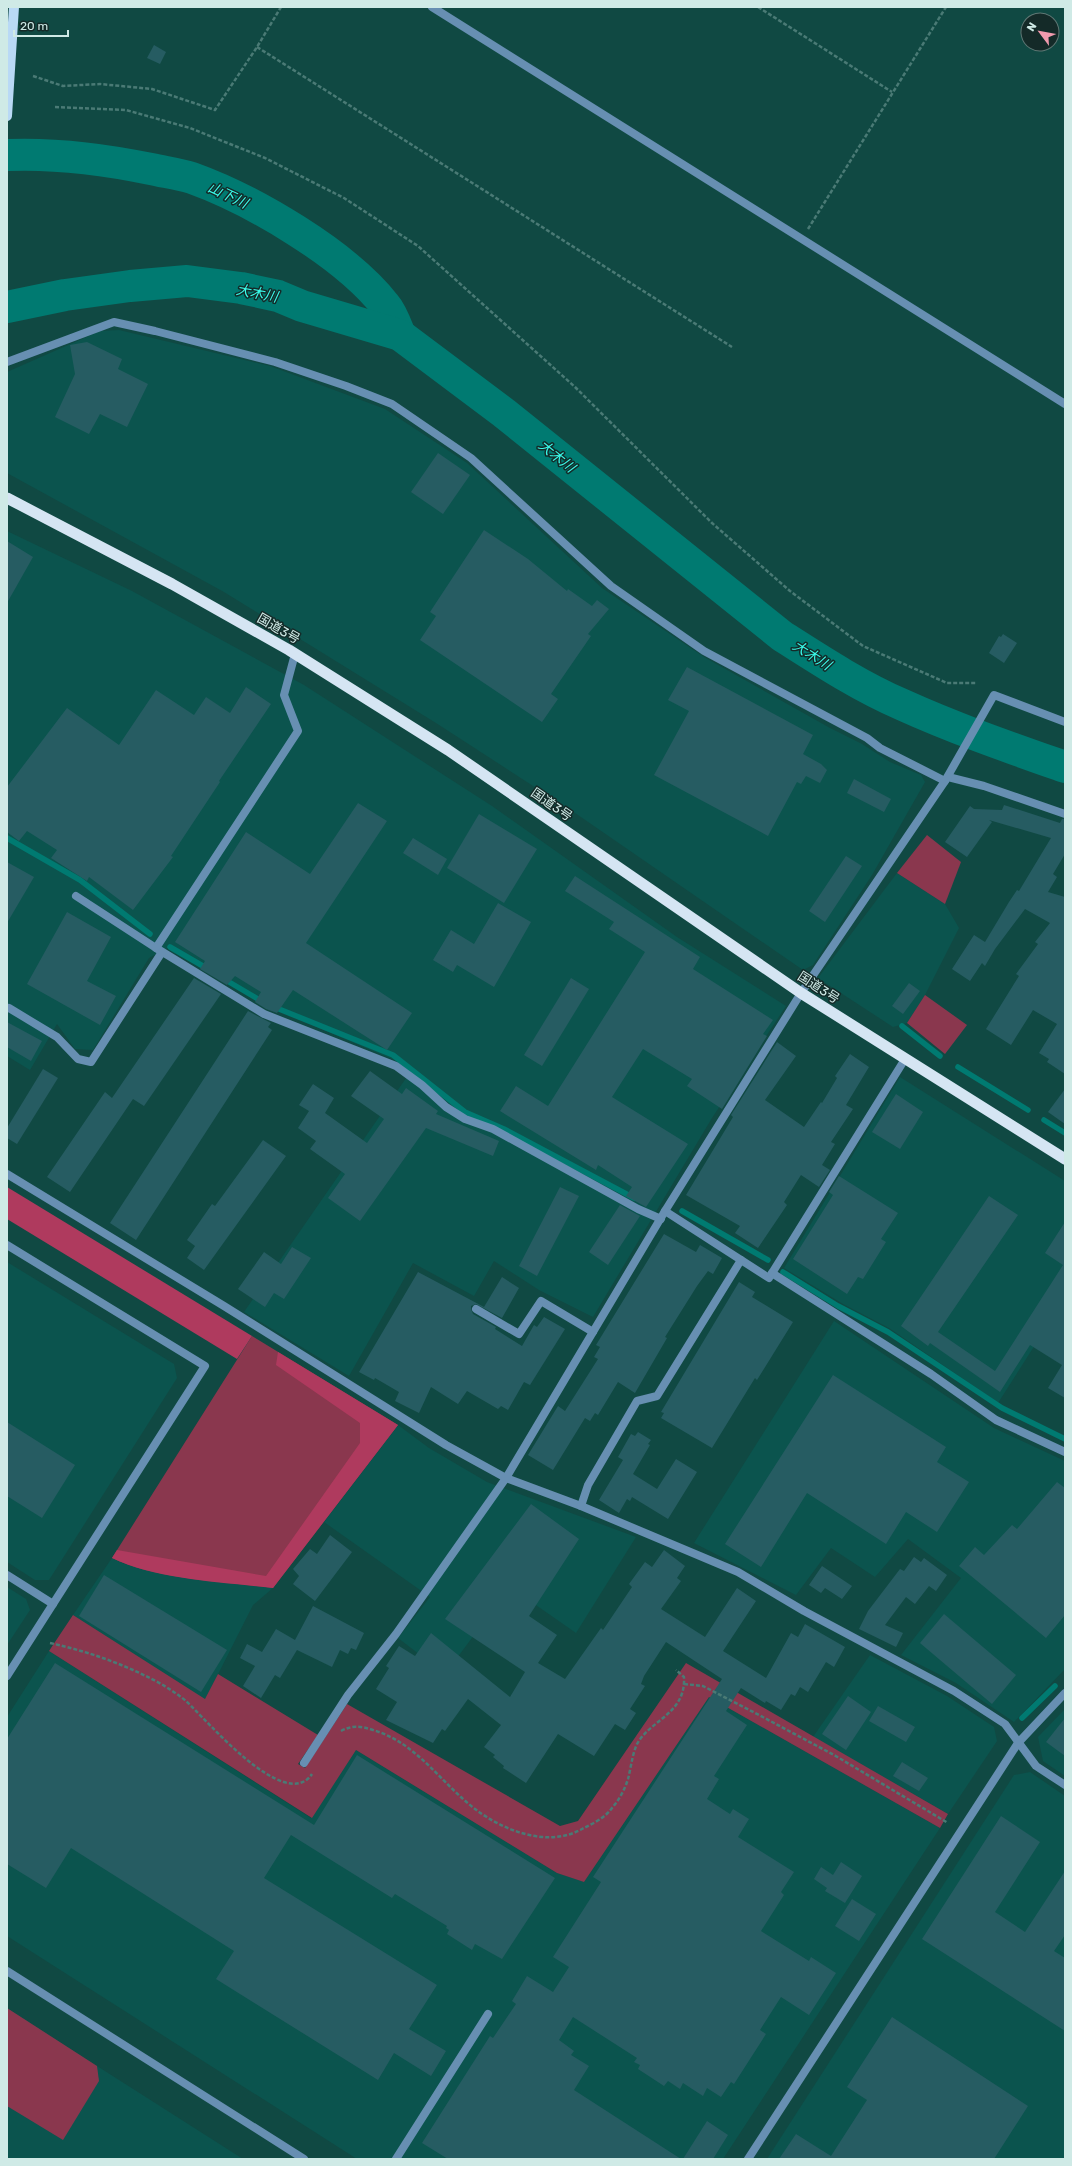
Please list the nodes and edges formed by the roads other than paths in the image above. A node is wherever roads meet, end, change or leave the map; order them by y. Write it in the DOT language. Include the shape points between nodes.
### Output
graph roads {
  1 [pos="14,7"];
  2 [pos="432,7"];
  3 [pos="8,105"];
  4 [pos="7,116"];
  5 [pos="7,362"];
  6 [pos="1065,404"];
  7 [pos="7,498"];
  8 [pos="295,654"];
  9 [pos="1065,722"];
  10 [pos="947,779"];
  11 [pos="1065,814"];
  12 [pos="76,896"];
  13 [pos="159,950"];
  14 [pos="801,993"];
  15 [pos="9,1008"];
  16 [pos="905,1059"];
  17 [pos="1065,1159"];
  18 [pos="7,1174"];
  19 [pos="663,1215"];
  20 [pos="7,1245"];
  21 [pos="741,1260"];
  22 [pos="772,1273"];
  23 [pos="476,1309"];
  24 [pos="593,1332"];
  25 [pos="1065,1452"];
  26 [pos="506,1478"];
  27 [pos="581,1506"];
  28 [pos="7,1575"];
  29 [pos="53,1604"];
  30 [pos="7,1676"];
  31 [pos="1065,1693"];
  32 [pos="1018,1743"];
  33 [pos="304,1763"];
  34 [pos="1065,1785"];
  35 [pos="7,1971"];
  36 [pos="488,2014"];
  37 [pos="304,2159"];
  38 [pos="396,2159"];
  39 [pos="748,2159"];
  1 -- 3 [label="main road"];
  2 -- 6 [label="street"];
  3 -- 4 [label="main road"];
  5 -- 10 [label="street" via="114,322 155,330 275,362 392,404 471,458 611,586 704,651 867,738 880,748"];
  7 -- 8 [label="highway, 国道3号" via="172,584"];
  8 -- 13 [label="street" via="284,695 298,731"];
  8 -- 14 [label="highway, 国道3号" via="448,750"];
  9 -- 10 [label="street" via="994,695"];
  10 -- 11 [label="street" via="984,786"];
  10 -- 14 [label="street"];
  12 -- 13 [label="street"];
  13 -- 15 [label="street" via="91,1062 78,1059 57,1037"];
  13 -- 19 [label="street" via="264,1014 396,1066 446,1107 465,1119 493,1130 638,1209"];
  14 -- 16 [label="highway, 国道3号"];
  14 -- 19 [label="street"];
  16 -- 17 [label="highway, 国道3号"];
  16 -- 22 [label="street"];
  18 -- 26 [label="street" via="446,1445"];
  19 -- 21 [label="street"];
  19 -- 24 [label="street"];
  20 -- 29 [label="street" via="205,1366"];
  21 -- 22 [label="street" via="769,1278"];
  21 -- 27 [label="street" via="657,1396 637,1401 588,1485"];
  22 -- 25 [label="street" via="931,1374 996,1420"];
  23 -- 24 [label="street" via="519,1334 541,1302"];
  24 -- 26 [label="street"];
  26 -- 27 [label="street"];
  26 -- 33 [label="street" via="396,1634 348,1695"];
  27 -- 32 [label="street" via="738,1572 954,1691 1004,1724"];
  28 -- 29 [label="street"];
  29 -- 30 [label="street"];
  31 -- 32 [label="street"];
  32 -- 34 [label="street" via="1036,1766"];
  32 -- 39 [label="street"];
  35 -- 37 [label="street"];
  36 -- 38 [label="street"];
}
